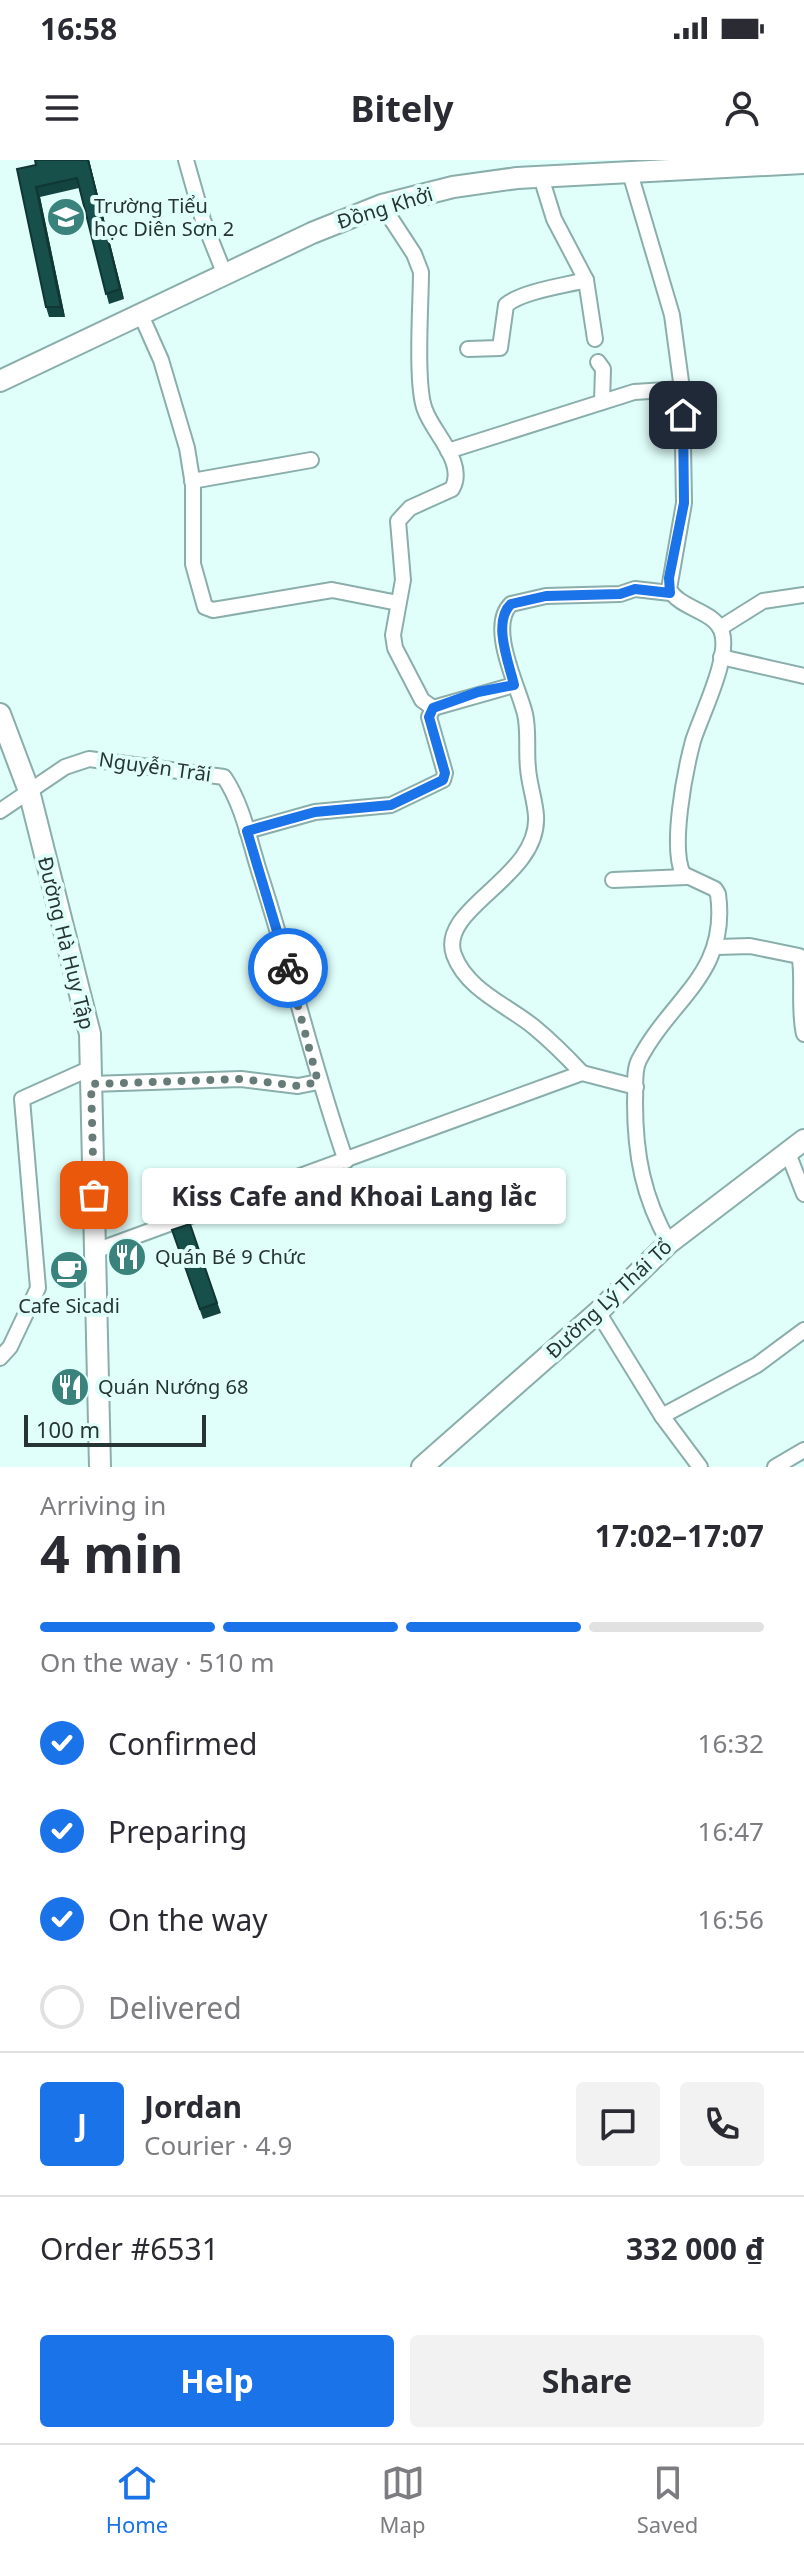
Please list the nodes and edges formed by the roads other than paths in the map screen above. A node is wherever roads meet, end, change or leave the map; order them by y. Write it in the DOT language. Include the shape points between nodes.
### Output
graph roads {
  1 [pos="186,160"];
  2 [pos="804,163"];
  3 [pos="638,168"];
  4 [pos="541,177"];
  5 [pos="382,205"];
  6 [pos="225,275"];
  7 [pos="586,280"];
  8 [pos="141,315"];
  9 [pos="595,339"];
  10 [pos="468,349"];
  11 [pos="598,362"];
  12 [pos="0,381"];
  13 [pos="682,389"];
  14 [pos="602,402"];
  15 [pos="448,451"];
  16 [pos="311,460"];
  17 [pos="192,481"];
  18 [pos="670,593"];
  19 [pos="804,595"];
  20 [pos="398,603"];
  21 [pos="720,628"];
  22 [pos="721,657"];
  23 [pos="804,676"];
  24 [pos="514,685"];
  25 [pos="433,708"];
  26 [pos="0,714"];
  27 [pos="29,791"];
  28 [pos="0,811"];
  29 [pos="247,831"];
  30 [pos="686,877"];
  31 [pos="613,880"];
  32 [pos="717,947"];
  33 [pos="804,1034"];
  34 [pos="582,1073"];
  35 [pos="91,1076"];
  36 [pos="318,1082"];
  37 [pos="636,1087"];
  38 [pos="796,1146"];
  39 [pos="346,1161"];
  40 [pos="804,1194"];
  41 [pos="669,1243"];
  42 [pos="95,1251"];
  43 [pos="598,1312"];
  44 [pos="804,1330"];
  45 [pos="0,1358"];
  46 [pos="662,1416"];
  47 [pos="804,1450"];
  48 [pos="100,1467"];
  49 [pos="422,1467"];
  50 [pos="700,1467"];
  51 [pos="775,1467"];
  1 -- 6 [label="street"];
  2 -- 3 [label="street, Đồng Khởi"];
  3 -- 4 [label="street, Đồng Khởi"];
  3 -- 13 [label="street" via="672,315"];
  4 -- 5 [label="street, Đồng Khởi" via="453,187"];
  4 -- 7 [label="street" via="554,219"];
  5 -- 6 [label="street, Đồng Khởi"];
  5 -- 15 [label="street" via="421,272 422,399"];
  6 -- 8 [label="street, Đồng Khởi"];
  7 -- 9 [label="street"];
  7 -- 10 [label="street" via="517,295 506,305 500,348"];
  8 -- 12 [label="street, Đồng Khởi"];
  8 -- 17 [label="street" via="168,379"];
  11 -- 14 [label="street" via="603,369"];
  13 -- 14 [label="street" via="634,392"];
  13 -- 18 [label="street" via="684,503"];
  14 -- 15 [label="street"];
  15 -- 20 [label="street" via="456,476 452,489 410,508 398,521 403,580"];
  16 -- 17 [label="street"];
  17 -- 20 [label="street" via="193,564 208,610 332,590"];
  18 -- 21 [label="street"];
  18 -- 24 [label="street" via="635,589 511,604 503,626"];
  19 -- 21 [label="street" via="763,601"];
  20 -- 25 [label="street" via="393,635 398,659 422,700"];
  21 -- 22 [label="street"];
  22 -- 23 [label="street"];
  22 -- 30 [label="street" via="693,743 681,812 678,858"];
  24 -- 25 [label="street"];
  24 -- 34 [label="street" via="526,717 534,841 518,864 459,921 452,935 453,954 473,982 531,1024"];
  25 -- 29 [label="street" via="429,717 443,780 391,805 315,812"];
  26 -- 27 [label="street, Đường Hà Huy Tập"];
  27 -- 28 [label="street, Nguyễn Trãi"];
  27 -- 29 [label="street, Nguyễn Trãi" via="65,767 89,759 218,775 231,787"];
  27 -- 35 [label="street, Đường Hà Huy Tập" via="90,1034"];
  29 -- 36 [label="street, Nguyễn Trãi"];
  30 -- 31 [label="street"];
  30 -- 32 [label="street" via="718,894"];
  32 -- 33 [label="street" via="750,946 799,956"];
  32 -- 37 [label="street" via="707,969 640,1059"];
  34 -- 37 [label="street"];
  34 -- 39 [label="street"];
  35 -- 36 [label="street" via="241,1079 298,1086"];
  35 -- 42 [label="street, Đường Hà Huy Tập"];
  35 -- 45 [label="street" via="22,1099 38,1288"];
  36 -- 39 [label="street, Nguyễn Trãi"];
  37 -- 41 [label="street" via="639,1168"];
  38 -- 40 [label="street"];
  38 -- 41 [label="street, Đường Lý Thái Tổ"];
  39 -- 42 [label="street"];
  41 -- 43 [label="street, Đường Lý Thái Tổ"];
  42 -- 48 [label="street, Đường Hà Huy Tập"];
  43 -- 46 [label="street"];
  43 -- 49 [label="street, Đường Lý Thái Tổ"];
  44 -- 46 [label="street" via="757,1365"];
  46 -- 50 [label="street"];
  47 -- 51 [label="street"];
}
